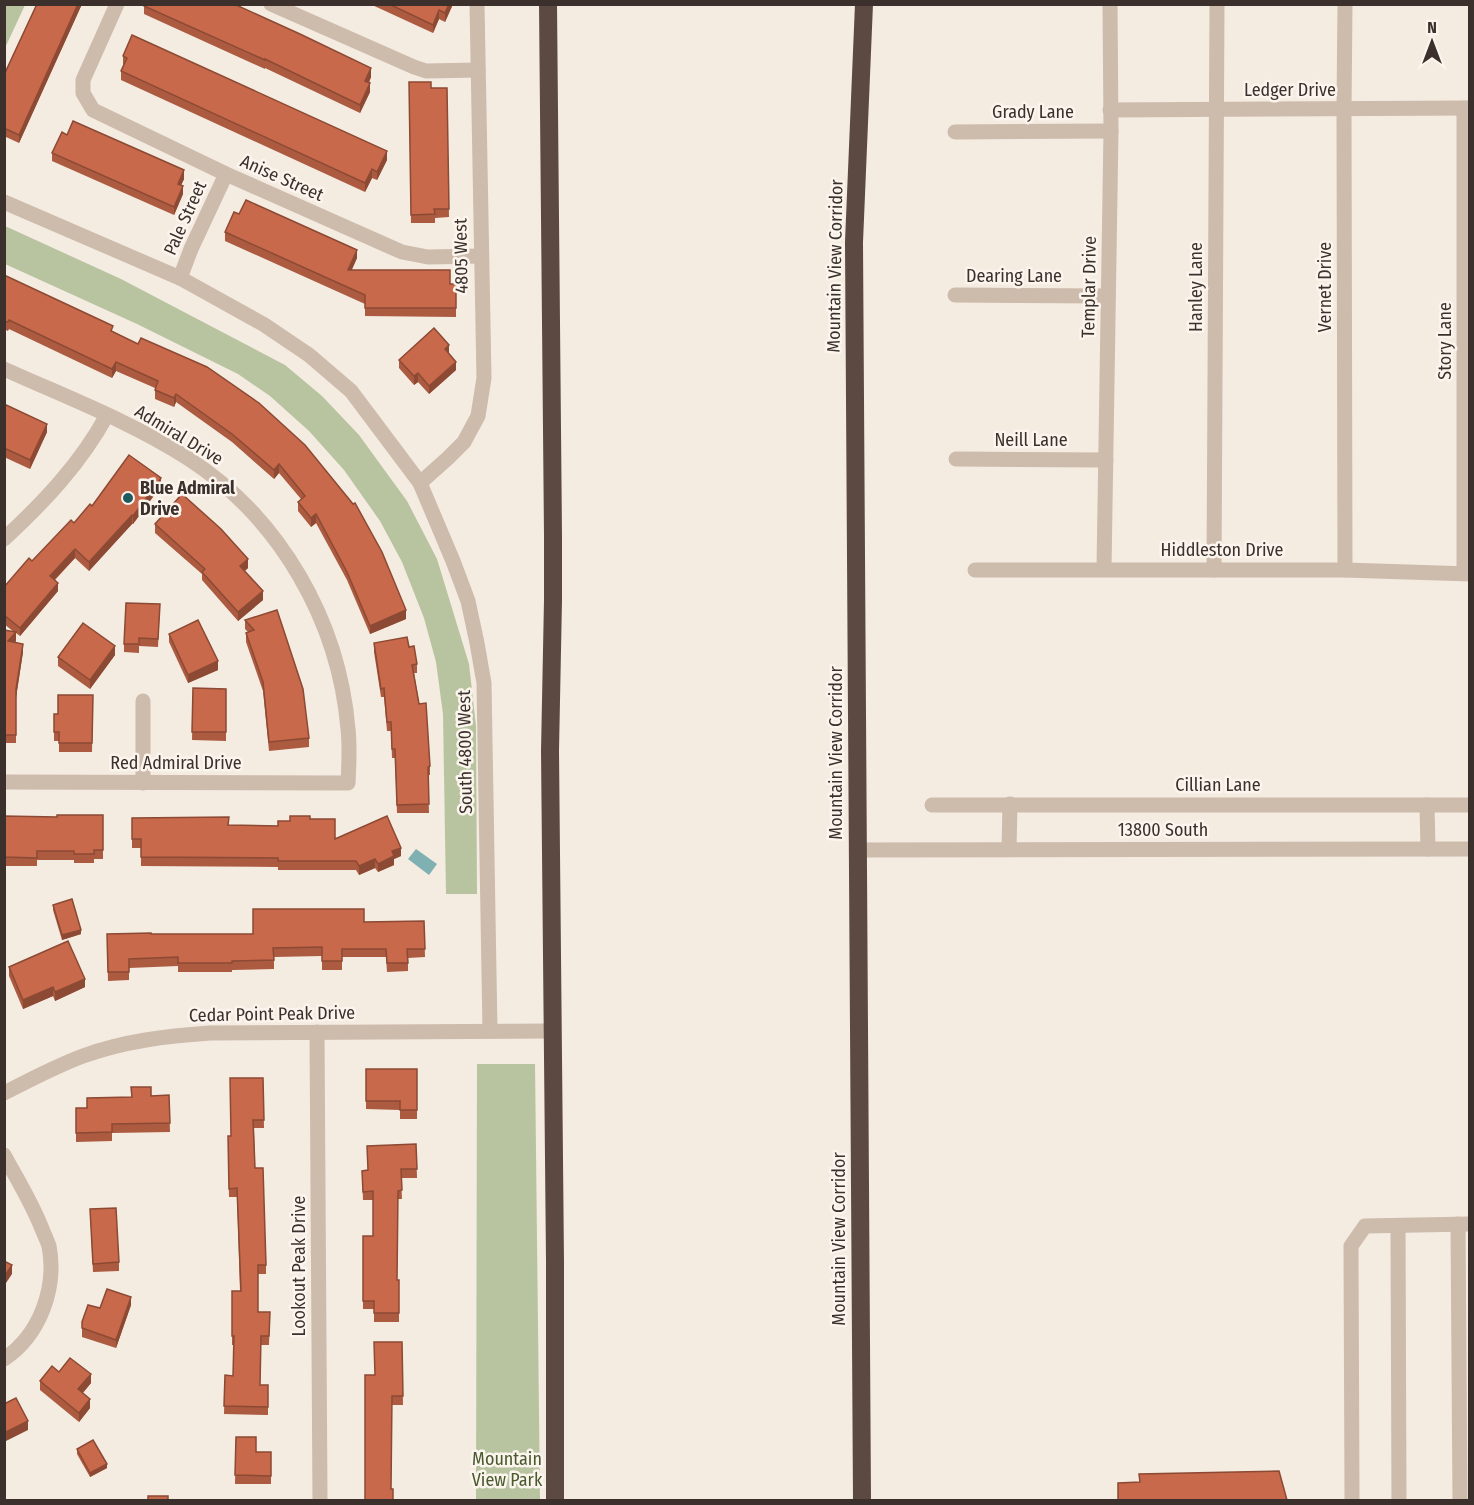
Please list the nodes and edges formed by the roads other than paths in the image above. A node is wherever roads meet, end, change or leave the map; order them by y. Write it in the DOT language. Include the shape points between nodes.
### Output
graph roads {
  1 [pos="117,4"];
  2 [pos="271,4"];
  3 [pos="477,4"];
  4 [pos="548,4"];
  5 [pos="864,4"];
  6 [pos="1110,4"];
  7 [pos="1217,4"];
  8 [pos="1345,4"];
  9 [pos="478,70"];
  10 [pos="1467,108"];
  11 [pos="1217,109"];
  12 [pos="1110,110"];
  13 [pos="1344,110"];
  14 [pos="1111,131"];
  15 [pos="955,132"];
  16 [pos="226,174"];
  17 [pos="4,202"];
  18 [pos="481,256"];
  19 [pos="180,278"];
  20 [pos="955,295"];
  21 [pos="1108,296"];
  22 [pos="4,369"];
  23 [pos="107,415"];
  24 [pos="956,459"];
  25 [pos="1106,460"];
  26 [pos="420,483"];
  27 [pos="4,539"];
  28 [pos="1104,569"];
  29 [pos="975,570"];
  30 [pos="1214,570"];
  31 [pos="1346,570"];
  32 [pos="1467,573"];
  33 [pos="143,701"];
  34 [pos="4,782"];
  35 [pos="143,783"];
  36 [pos="348,783"];
  37 [pos="1010,804"];
  38 [pos="932,805"];
  39 [pos="1427,805"];
  40 [pos="1470,805"];
  41 [pos="1010,849"];
  42 [pos="1428,849"];
  43 [pos="1470,849"];
  44 [pos="857,850"];
  45 [pos="490,1031"];
  46 [pos="552,1031"];
  47 [pos="317,1032"];
  48 [pos="4,1093"];
  49 [pos="4,1155"];
  50 [pos="1464,1224"];
  51 [pos="1398,1226"];
  52 [pos="4,1359"];
  53 [pos="320,1500"];
  54 [pos="555,1500"];
  55 [pos="862,1500"];
  56 [pos="1352,1500"];
  57 [pos="1399,1500"];
  58 [pos="1460,1500"];
  1 -- 16 [label="street, Anise Street" via="83,80 83,93 93,110"];
  2 -- 9 [label="street" via="414,67"];
  3 -- 9 [label="street, 4805 West"];
  4 -- 46 [label="highway"];
  5 -- 44 [label="highway, Mountain View Corridor" via="854,242"];
  6 -- 12 [label="street, Templar Drive"];
  7 -- 11 [label="street, Hanley Lane"];
  8 -- 13 [label="street, Vernet Drive"];
  9 -- 18 [label="street, 4805 West"];
  10 -- 13 [label="street, Ledger Drive"];
  10 -- 32 [label="street, Story Lane"];
  11 -- 12 [label="street, Ledger Drive"];
  11 -- 13 [label="street, Ledger Drive"];
  11 -- 30 [label="street, Hanley Lane"];
  12 -- 14 [label="street, Templar Drive"];
  13 -- 31 [label="street, Vernet Drive"];
  14 -- 15 [label="street, Grady Lane"];
  14 -- 21 [label="street, Templar Drive"];
  16 -- 18 [label="street, Anise Street" via="402,252 428,257"];
  16 -- 19 [label="street, Pale Street"];
  17 -- 19 [label="street, South 4800 West"];
  18 -- 26 [label="street, 4805 West" via="484,378 478,416 464,442"];
  19 -- 26 [label="street, South 4800 West" via="263,324 309,355 351,391"];
  20 -- 21 [label="street, Dearing Lane"];
  21 -- 25 [label="street, Templar Drive"];
  22 -- 23 [label="street, Admiral Drive"];
  23 -- 27 [label="street" via="81,458"];
  23 -- 36 [label="street, Admiral Drive" via="166,445 220,483 248,507 291,562 333,649 348,728"];
  24 -- 25 [label="street, Neill Lane"];
  25 -- 28 [label="street, Templar Drive"];
  26 -- 45 [label="street, South 4800 West" via="468,601 484,684"];
  28 -- 29 [label="street, Hiddleston Drive"];
  28 -- 30 [label="street, Hiddleston Drive"];
  30 -- 31 [label="street, Hiddleston Drive"];
  31 -- 32 [label="street, Hiddleston Drive"];
  33 -- 35 [label="street"];
  34 -- 35 [label="street, Red Admiral Drive"];
  35 -- 36 [label="street, Red Admiral Drive"];
  37 -- 38 [label="street, Cillian Lane"];
  37 -- 39 [label="street, Cillian Lane"];
  37 -- 41 [label="street"];
  39 -- 40 [label="street, Cillian Lane"];
  39 -- 42 [label="street"];
  41 -- 42 [label="street, 13800 South"];
  41 -- 44 [label="street, 13800 South"];
  42 -- 43 [label="street, 13800 South"];
  44 -- 55 [label="highway, Mountain View Corridor"];
  45 -- 46 [label="street, Cedar Point Peak Drive"];
  45 -- 47 [label="street, Cedar Point Peak Drive"];
  46 -- 54 [label="highway"];
  47 -- 48 [label="street, Cedar Point Peak Drive" via="210,1033 124,1044 84,1055"];
  47 -- 53 [label="street, Lookout Peak Drive"];
  49 -- 52 [label="street" via="49,1245 51,1274 46,1303 34,1330"];
  50 -- 51 [label="street"];
  50 -- 58 [label="street"];
  51 -- 56 [label="street" via="1365,1226 1351,1246"];
  51 -- 57 [label="street"];
}
